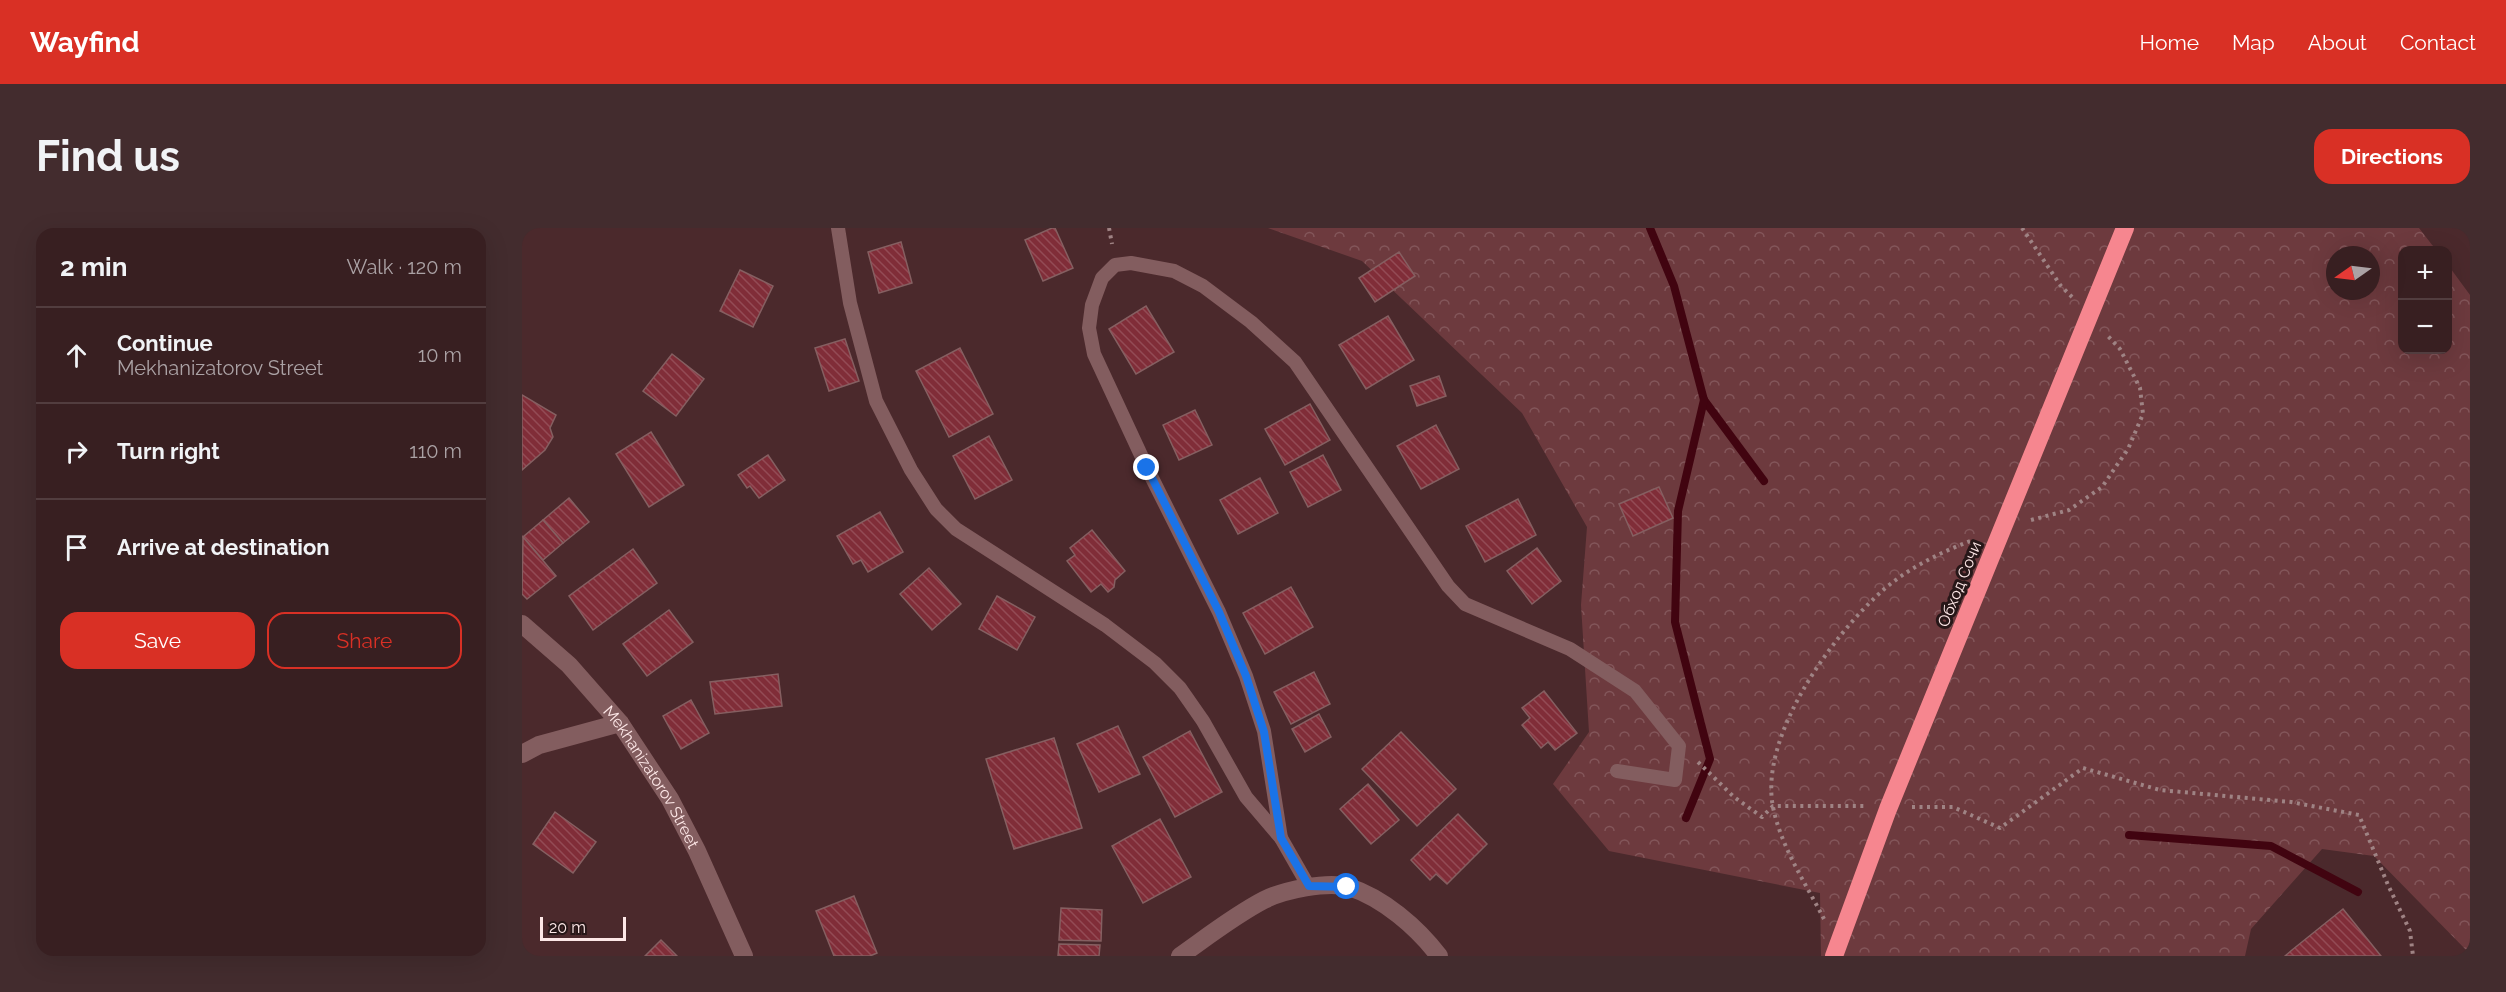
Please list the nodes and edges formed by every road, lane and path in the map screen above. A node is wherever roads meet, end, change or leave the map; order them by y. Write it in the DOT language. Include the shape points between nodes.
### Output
graph roads {
  1 [pos="838,228"];
  2 [pos="2022,228"];
  3 [pos="2125,228"];
  4 [pos="2076,302"];
  5 [pos="2105,333"];
  6 [pos="2027,521"];
  7 [pos="1983,537"];
  8 [pos="522,624"];
  9 [pos="620,723"];
  10 [pos="522,754"];
  11 [pos="1704,767"];
  12 [pos="1617,771"];
  13 [pos="1773,806"];
  14 [pos="1869,806"];
  15 [pos="1905,807"];
  16 [pos="1281,838"];
  17 [pos="1309,886"];
  18 [pos="1827,925"];
  19 [pos="744,956"];
  20 [pos="1180,956"];
  21 [pos="1438,956"];
  22 [pos="1834,956"];
  23 [pos="2413,956"];
  1 -- 16 [label="lane" via="850,303 876,401 936,509 956,529 1106,625 1155,663 1180,688 1246,797"];
  2 -- 4 [label="path"];
  3 -- 22 [label="highway, Обход Сочи" via="1893,798"];
  5 -- 6 [label="path" via="2120,349 2140,388 2143,414 2128,449 2102,487 2069,510"];
  7 -- 13 [label="path" via="1938,553 1883,591 1824,655 1786,726 1773,767"];
  8 -- 9 [label="street, Mekhanizatorov Street" via="569,665"];
  9 -- 10 [label="street" via="539,745"];
  9 -- 19 [label="street, Mekhanizatorov Street" via="670,799"];
  11 -- 13 [label="path" via="1762,818"];
  12 -- 16 [label="lane" via="1675,780 1679,746 1635,691 1570,649 1465,604 1448,586 1295,362 1251,322 1203,286 1174,271 1131,263 1115,265 1102,278 1092,305 1089,328 1094,354 1246,676 1264,732"];
  13 -- 14 [label="path"];
  13 -- 18 [label="path" via="1786,845"];
  15 -- 23 [label="path" via="1953,807 2000,828 2083,768 2160,790 2291,802 2359,814 2410,932"];
  16 -- 17 [label="lane"];
  17 -- 20 [label="street" via="1264,900"];
  17 -- 21 [label="street" via="1347,887 1387,905"];
}
